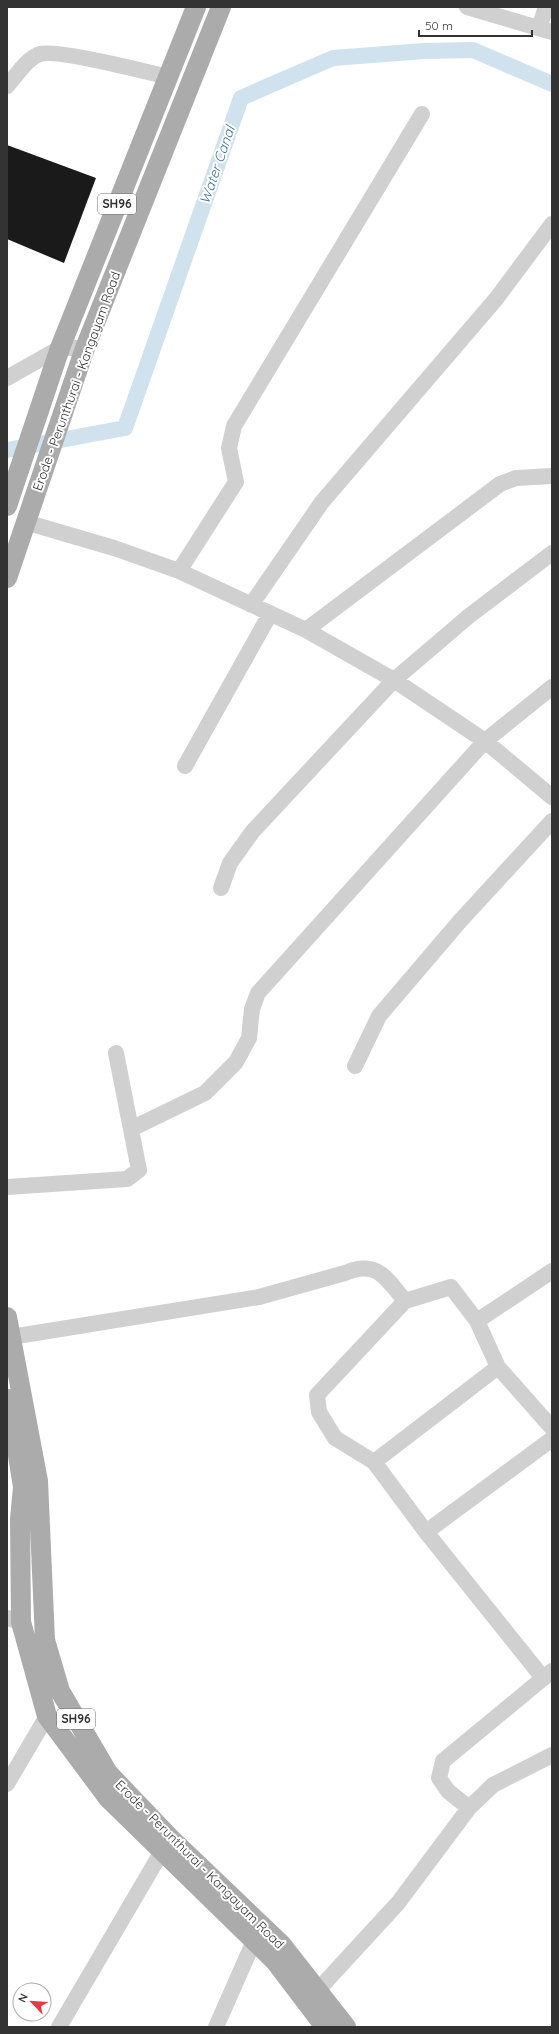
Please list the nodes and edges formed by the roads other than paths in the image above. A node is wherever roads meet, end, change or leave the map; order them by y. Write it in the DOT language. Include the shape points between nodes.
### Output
graph roads {
  1 [pos="196,7"];
  2 [pos="221,7"];
  3 [pos="467,7"];
  4 [pos="546,7"];
  5 [pos="546,30"];
  6 [pos="13,68"];
  7 [pos="168,78"];
  8 [pos="7,86"];
  9 [pos="422,114"];
  10 [pos="552,224"];
  11 [pos="60,348"];
  12 [pos="84,348"];
  13 [pos="7,378"];
  14 [pos="552,476"];
  15 [pos="7,506"];
  16 [pos="25,522"];
  17 [pos="552,553"];
  18 [pos="179,571"];
  19 [pos="7,578"];
  20 [pos="251,605"];
  21 [pos="270,614"];
  22 [pos="306,630"];
  23 [pos="394,680"];
  24 [pos="552,687"];
  25 [pos="485,741"];
  26 [pos="185,766"];
  27 [pos="552,797"];
  28 [pos="552,821"];
  29 [pos="221,888"];
  30 [pos="116,1053"];
  31 [pos="355,1066"];
  32 [pos="131,1129"];
  33 [pos="7,1187"];
  34 [pos="552,1271"];
  35 [pos="406,1301"];
  36 [pos="7,1318"];
  37 [pos="477,1321"];
  38 [pos="11,1337"];
  39 [pos="498,1366"];
  40 [pos="7,1386"];
  41 [pos="549,1418"];
  42 [pos="552,1440"];
  43 [pos="374,1462"];
  44 [pos="426,1532"];
  45 [pos="14,1620"];
  46 [pos="547,1675"];
  47 [pos="47,1716"];
  48 [pos="552,1755"];
  49 [pos="8,1781"];
  50 [pos="469,1808"];
  51 [pos="166,1844"];
  52 [pos="254,1941"];
  53 [pos="318,1990"];
  54 [pos="59,2027"];
  55 [pos="216,2027"];
  56 [pos="325,2027"];
  57 [pos="346,2027"];
  1 -- 7 [label="main road, Erode - Perunthurai - Kangayam Road / SH96"];
  2 -- 12 [label="main road, Erode - Perunthurai - Kangayam Road / SH96"];
  3 -- 5 [label="street"];
  4 -- 5 [label="street"];
  6 -- 7 [label="street" via="45,53 133,68"];
  6 -- 8 [label="street"];
  7 -- 11 [label="main road, Erode - Perunthurai - Kangayam Road / SH96"];
  9 -- 18 [label="street" via="234,426 229,448 236,482"];
  10 -- 20 [label="street" via="496,299 322,502"];
  11 -- 12 [label="street"];
  11 -- 13 [label="street"];
  11 -- 15 [label="main road, Erode - Perunthurai - Kangayam Road / SH96"];
  12 -- 16 [label="main road, Erode - Perunthurai - Kangayam Road / SH96" via="66,408"];
  14 -- 22 [label="street" via="516,478 500,484"];
  16 -- 18 [label="street" via="114,548"];
  16 -- 19 [label="main road, Erode - Perunthurai - Kangayam Road / SH96"];
  17 -- 23 [label="street" via="469,616"];
  18 -- 20 [label="street"];
  20 -- 21 [label="street"];
  21 -- 22 [label="street"];
  21 -- 26 [label="street"];
  22 -- 23 [label="street"];
  23 -- 25 [label="street"];
  23 -- 29 [label="street" via="253,831 230,863"];
  24 -- 25 [label="street"];
  25 -- 27 [label="street"];
  25 -- 32 [label="street" via="258,993 252,1009 249,1038 236,1062 205,1093"];
  28 -- 31 [label="street" via="379,1016"];
  30 -- 32 [label="street"];
  32 -- 33 [label="street" via="139,1170 127,1179"];
  34 -- 37 [label="street"];
  35 -- 37 [label="street" via="451,1287"];
  35 -- 38 [label="street" via="384,1275 371,1269 358,1268 259,1296"];
  35 -- 43 [label="street" via="317,1395 320,1412 335,1438"];
  36 -- 38 [label="main road, Erode - Perunthurai - Kangayam Road / SH96"];
  37 -- 39 [label="street"];
  38 -- 51 [label="main road, Erode - Perunthurai - Kangayam Road / SH96" via="38,1481 45,1640 60,1691 108,1773"];
  39 -- 41 [label="street"];
  39 -- 43 [label="street"];
  40 -- 45 [label="main road, Erode - Perunthurai - Kangayam Road / SH96" via="23,1486"];
  42 -- 44 [label="street"];
  43 -- 44 [label="street"];
  44 -- 46 [label="street"];
  45 -- 47 [label="main road, Erode - Perunthurai - Kangayam Road / SH96"];
  46 -- 50 [label="street" via="443,1761 440,1778 448,1791"];
  47 -- 49 [label="street"];
  47 -- 51 [label="main road, Erode - Perunthurai - Kangayam Road / SH96" via="108,1798"];
  48 -- 50 [label="street" via="493,1785"];
  50 -- 53 [label="street" via="398,1902"];
  51 -- 52 [label="main road, Erode - Perunthurai - Kangayam Road / SH96"];
  51 -- 53 [label="main road, Erode - Perunthurai - Kangayam Road / SH96" via="281,1944"];
  51 -- 54 [label="street"];
  52 -- 55 [label="street"];
  52 -- 56 [label="main road, Erode - Perunthurai - Kangayam Road / SH96" via="275,1961"];
  53 -- 57 [label="main road, Erode - Perunthurai - Kangayam Road / SH96"];
}
